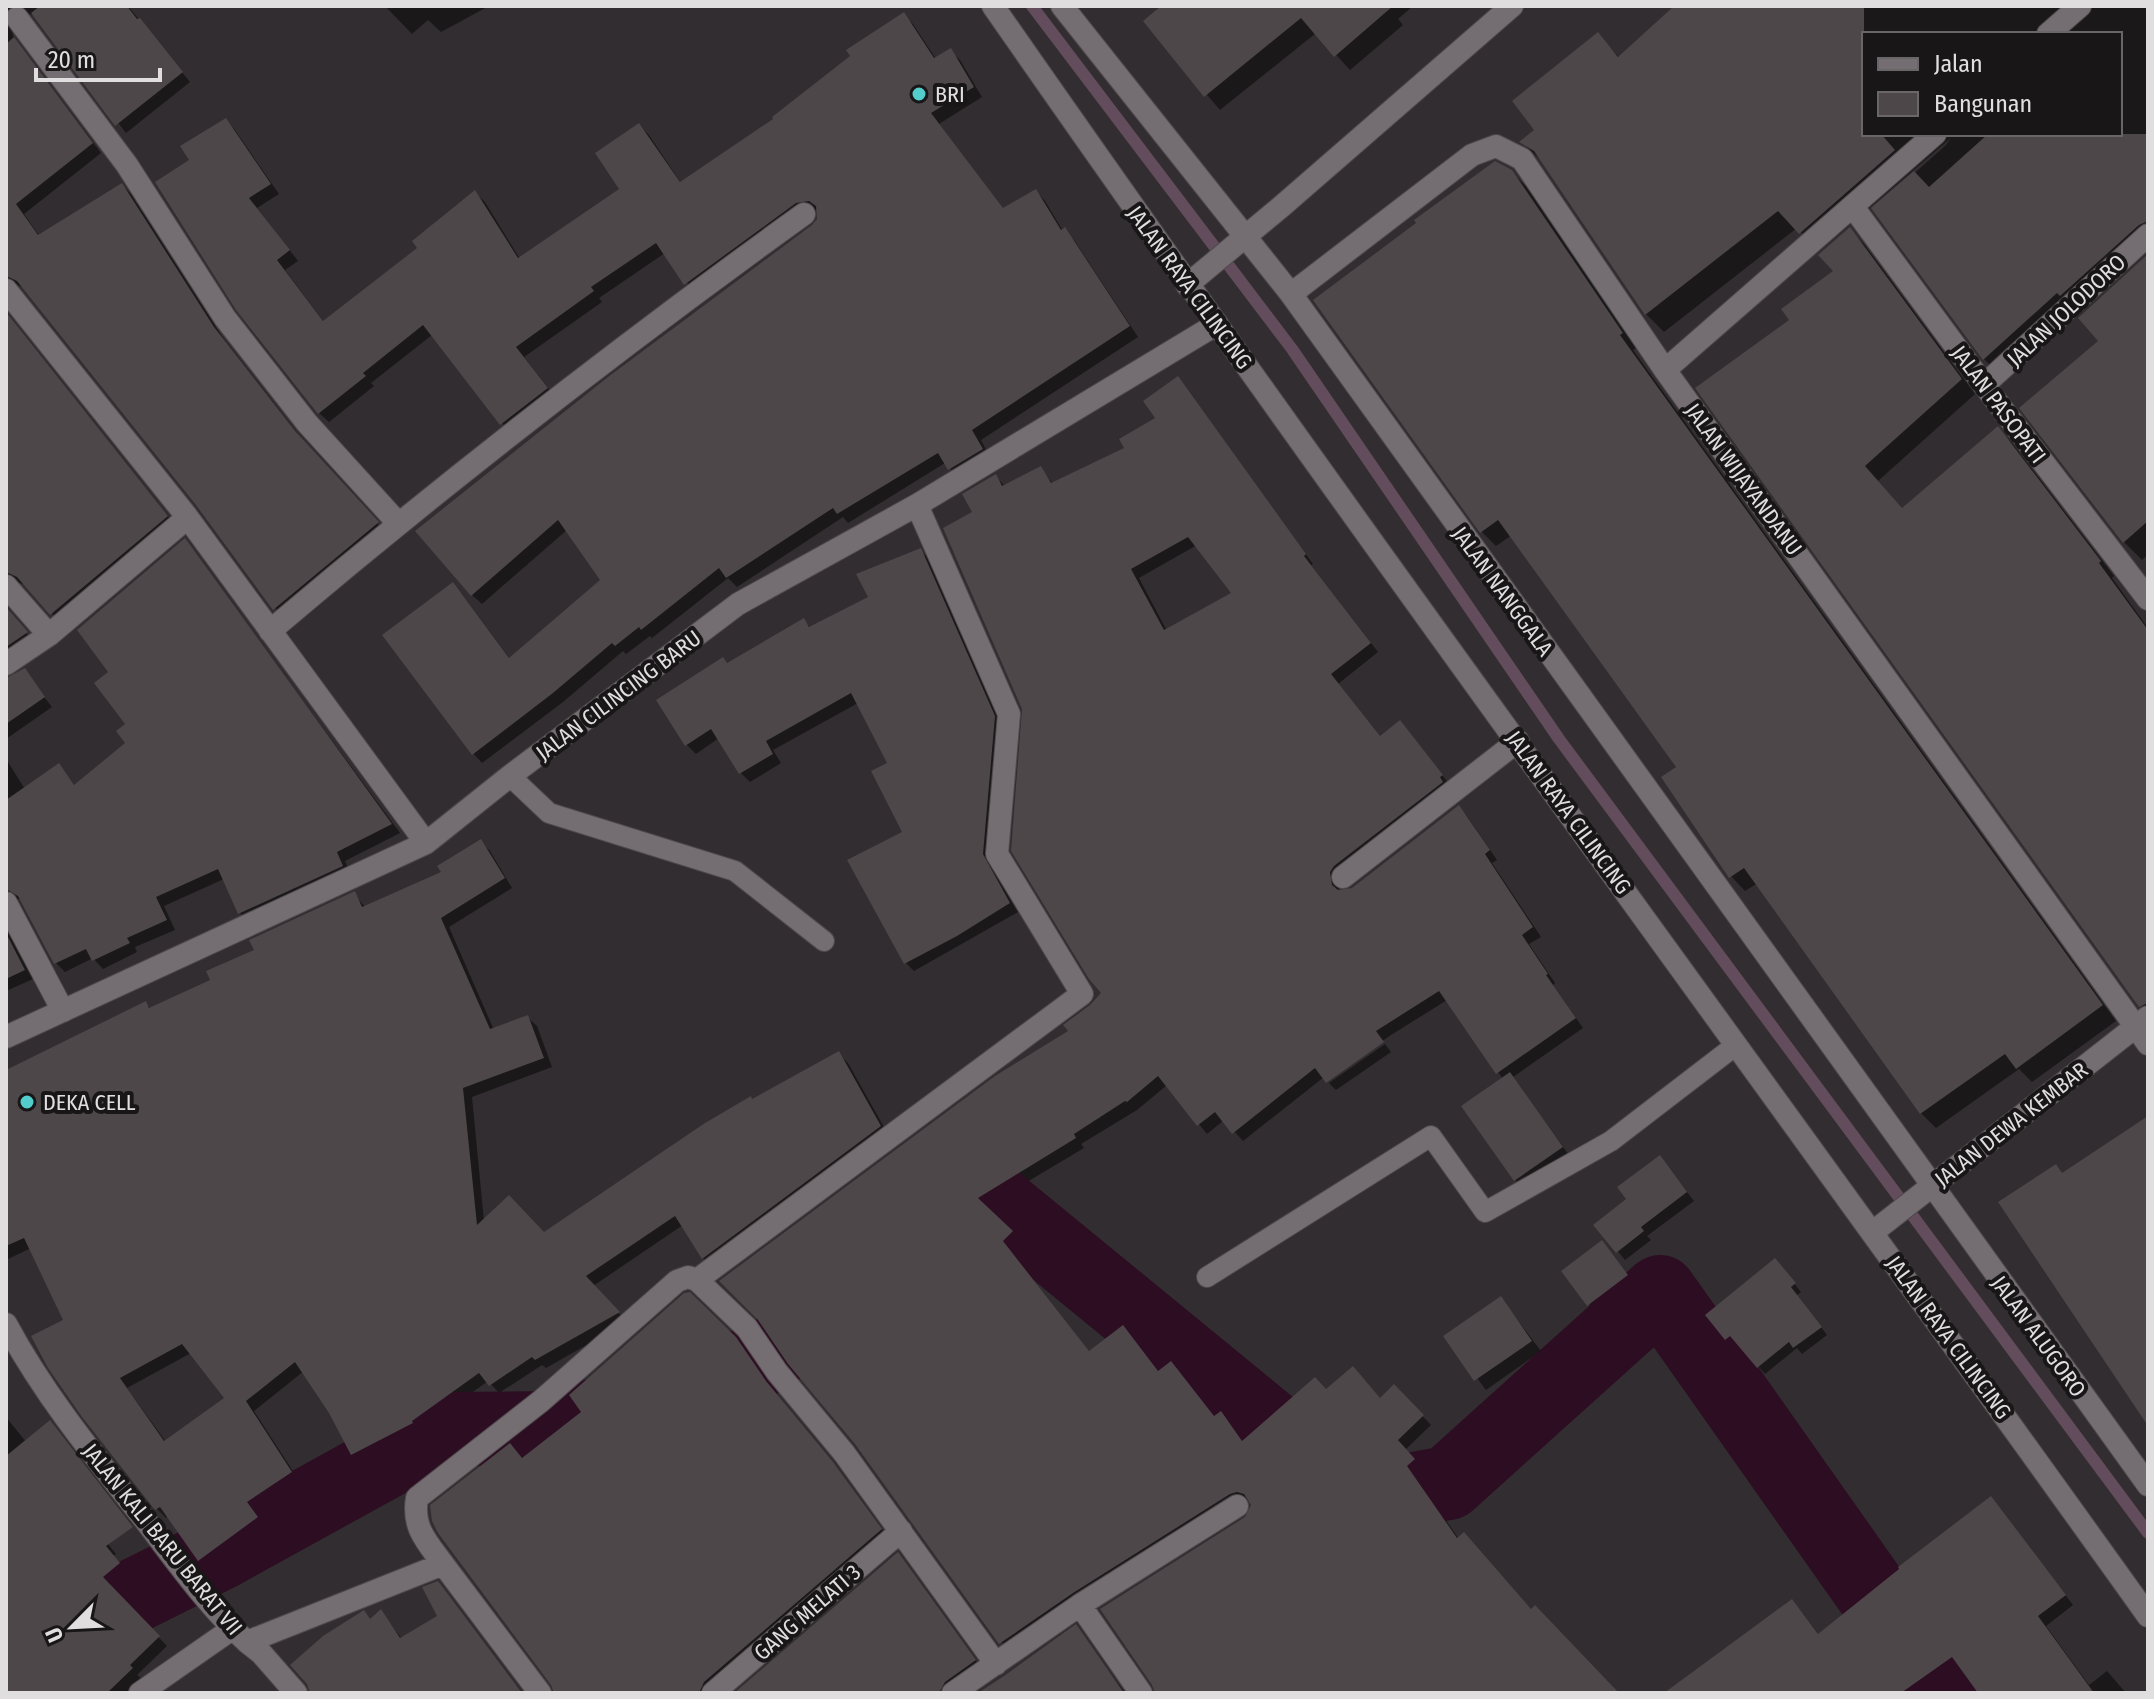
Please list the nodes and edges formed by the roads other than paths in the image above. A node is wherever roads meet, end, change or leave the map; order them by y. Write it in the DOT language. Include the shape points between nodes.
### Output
graph roads {
  1 [pos="993,6"];
  2 [pos="1062,6"];
  3 [pos="1512,6"];
  4 [pos="2080,6"];
  5 [pos="18,17"];
  6 [pos="2050,32"];
  7 [pos="1933,136"];
  8 [pos="1853,207"];
  9 [pos="804,214"];
  10 [pos="2148,235"];
  11 [pos="1239,242"];
  12 [pos="1187,285"];
  13 [pos="6,290"];
  14 [pos="1291,294"];
  15 [pos="1217,324"];
  16 [pos="1665,370"];
  17 [pos="1984,385"];
  18 [pos="917,505"];
  19 [pos="187,518"];
  20 [pos="398,523"];
  21 [pos="6,586"];
  22 [pos="2145,588"];
  23 [pos="270,631"];
  24 [pos="49,635"];
  25 [pos="6,664"];
  26 [pos="1518,741"];
  27 [pos="510,776"];
  28 [pos="426,843"];
  29 [pos="1343,877"];
  30 [pos="6,903"];
  31 [pos="824,941"];
  32 [pos="63,1011"];
  33 [pos="2144,1029"];
  34 [pos="6,1037"];
  35 [pos="1736,1045"];
  36 [pos="1925,1190"];
  37 [pos="1873,1232"];
  38 [pos="1207,1277"];
  39 [pos="697,1280"];
  40 [pos="6,1324"];
  41 [pos="2148,1485"];
  42 [pos="1237,1506"];
  43 [pos="901,1531"];
  44 [pos="443,1564"];
  45 [pos="1080,1605"];
  46 [pos="2148,1616"];
  47 [pos="240,1635"];
  48 [pos="996,1664"];
  49 [pos="140,1693"];
  50 [pos="296,1693"];
  51 [pos="540,1693"];
  52 [pos="713,1693"];
  53 [pos="953,1693"];
  54 [pos="1141,1693"];
  1 -- 12 [label="street, JALAN RAYA CILINCING"];
  2 -- 11 [label="street, JALAN NANGGALA"];
  3 -- 11 [label="street"];
  4 -- 6 [label="street"];
  5 -- 20 [label="street" via="127,165 225,318 307,423"];
  7 -- 8 [label="street"];
  8 -- 16 [label="street"];
  8 -- 17 [label="street, JALAN PASOPATI"];
  9 -- 20 [label="street"];
  10 -- 17 [label="street, JALAN JOLODORO"];
  11 -- 12 [label="street"];
  11 -- 14 [label="street, JALAN NANGGALA"];
  12 -- 15 [label="street, JALAN RAYA CILINCING"];
  13 -- 19 [label="street"];
  14 -- 16 [label="street, JALAN WIJAYANDANU" via="1472,155 1496,146 1522,159"];
  14 -- 36 [label="street, JALAN NANGGALA"];
  15 -- 18 [label="street, JALAN CILINCING BARU"];
  15 -- 26 [label="street, JALAN RAYA CILINCING"];
  16 -- 33 [label="street, JALAN WIJAYANDANU"];
  17 -- 22 [label="street, JALAN PASOPATI"];
  18 -- 27 [label="street, JALAN CILINCING BARU" via="738,604"];
  18 -- 39 [label="street" via="1009,714 997,854 1082,994"];
  19 -- 23 [label="street"];
  19 -- 24 [label="street"];
  20 -- 23 [label="street"];
  21 -- 24 [label="street"];
  23 -- 28 [label="street"];
  24 -- 25 [label="street"];
  26 -- 29 [label="street"];
  26 -- 35 [label="street, JALAN RAYA CILINCING"];
  27 -- 28 [label="street, JALAN CILINCING BARU"];
  27 -- 31 [label="lane" via="549,813 735,871"];
  28 -- 32 [label="street, JALAN CILINCING BARU"];
  30 -- 32 [label="street"];
  32 -- 34 [label="street, JALAN CILINCING BARU"];
  33 -- 36 [label="street, JALAN DEWA KEMBAR"];
  35 -- 37 [label="street, JALAN RAYA CILINCING"];
  35 -- 38 [label="lane" via="1611,1141 1485,1212 1431,1136"];
  36 -- 37 [label="street, JALAN DEWA KEMBAR"];
  36 -- 41 [label="street, JALAN ALUGORO"];
  37 -- 46 [label="street, JALAN RAYA CILINCING"];
  39 -- 43 [label="street" via="747,1328"];
  39 -- 44 [label="street" via="677,1281 541,1401 417,1498 414,1516"];
  40 -- 47 [label="street, JALAN KALI BARU BARAT VII" via="77,1433"];
  42 -- 45 [label="street"];
  43 -- 48 [label="street"];
  43 -- 52 [label="street, GANG MELATI 3"];
  44 -- 47 [label="street, JALAN KALI BARU BARAT VII"];
  44 -- 51 [label="street"];
  45 -- 48 [label="street"];
  45 -- 54 [label="street"];
  47 -- 49 [label="street"];
  47 -- 50 [label="street"];
  48 -- 53 [label="street"];
}
